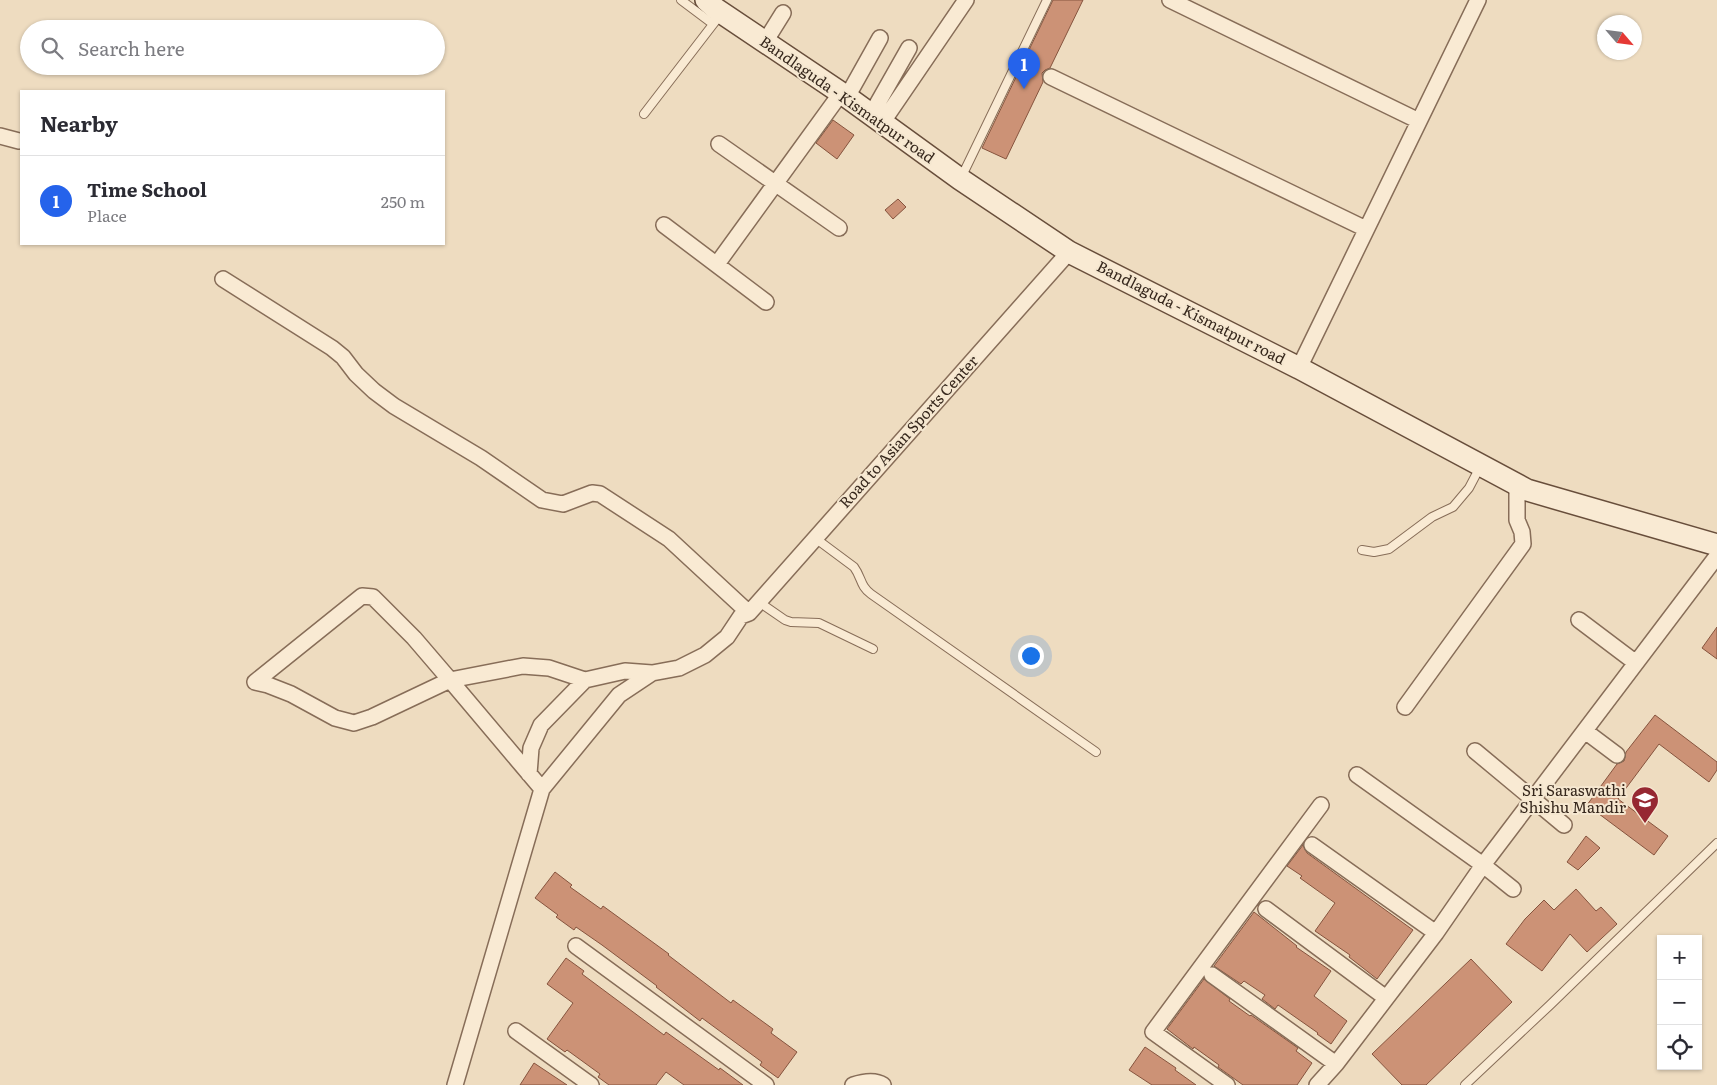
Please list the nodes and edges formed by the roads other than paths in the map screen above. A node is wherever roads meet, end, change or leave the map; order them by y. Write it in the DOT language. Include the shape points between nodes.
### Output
graph roads {
  1 [pos="681,0"];
  2 [pos="966,0"];
  3 [pos="1047,0"];
  4 [pos="1170,0"];
  5 [pos="1473,2"];
  6 [pos="714,12"];
  7 [pos="783,13"];
  8 [pos="880,38"];
  9 [pos="765,42"];
  10 [pos="909,48"];
  11 [pos="1052,77"];
  12 [pos="844,95"];
  13 [pos="644,114"];
  14 [pos="877,119"];
  15 [pos="1419,121"];
  16 [pos="0,136"];
  17 [pos="19,141"];
  18 [pos="719,144"];
  19 [pos="960,180"];
  20 [pos="776,182"];
  21 [pos="664,225"];
  22 [pos="839,228"];
  23 [pos="1366,229"];
  24 [pos="1069,252"];
  25 [pos="717,264"];
  26 [pos="222,279"];
  27 [pos="766,302"];
  28 [pos="1298,368"];
  29 [pos="1481,465"];
  30 [pos="1517,484"];
  31 [pos="815,538"];
  32 [pos="1717,545"];
  33 [pos="1362,550"];
  34 [pos="1717,556"];
  35 [pos="754,607"];
  36 [pos="1579,620"];
  37 [pos="873,649"];
  38 [pos="1636,663"];
  39 [pos="652,673"];
  40 [pos="450,680"];
  41 [pos="585,680"];
  42 [pos="1405,707"];
  43 [pos="1585,731"];
  44 [pos="1475,751"];
  45 [pos="1096,752"];
  46 [pos="1617,755"];
  47 [pos="529,774"];
  48 [pos="1357,774"];
  49 [pos="542,789"];
  50 [pos="1534,799"];
  51 [pos="1321,805"];
  52 [pos="1564,825"];
  53 [pos="1717,843"];
  54 [pos="1312,845"];
  55 [pos="1714,852"];
  56 [pos="1483,865"];
  57 [pos="1513,889"];
  58 [pos="1266,909"];
  59 [pos="1436,934"];
  60 [pos="576,946"];
  61 [pos="1212,975"];
  62 [pos="1386,998"];
  63 [pos="516,1031"];
  64 [pos="1336,1064"];
  65 [pos="455,1085"];
  66 [pos="591,1085"];
  67 [pos="766,1085"];
  68 [pos="852,1085"];
  69 [pos="883,1085"];
  70 [pos="1227,1085"];
  71 [pos="1317,1085"];
  72 [pos="1465,1085"];
  1 -- 6 [label="lane"];
  2 -- 14 [label="street"];
  3 -- 19 [label="lane"];
  4 -- 15 [label="street"];
  5 -- 15 [label="street"];
  6 -- 9 [label="street, Bandlaguda - Kismatpur road"];
  6 -- 13 [label="lane"];
  7 -- 9 [label="street"];
  8 -- 12 [label="street"];
  9 -- 12 [label="street, Bandlaguda - Kismatpur road"];
  10 -- 14 [label="street"];
  11 -- 23 [label="street"];
  12 -- 14 [label="street, Bandlaguda - Kismatpur road"];
  12 -- 20 [label="street"];
  14 -- 19 [label="street, Bandlaguda - Kismatpur road"];
  15 -- 23 [label="street"];
  16 -- 17 [label="street"];
  18 -- 20 [label="street"];
  19 -- 24 [label="street, Bandlaguda - Kismatpur road"];
  20 -- 22 [label="street"];
  20 -- 25 [label="street"];
  21 -- 25 [label="street"];
  23 -- 28 [label="street"];
  24 -- 28 [label="street, Bandlaguda - Kismatpur road"];
  24 -- 31 [label="street, Road to Asian Sports Center"];
  25 -- 27 [label="street"];
  26 -- 35 [label="street" via="332,348 374,391 394,406 481,458 542,500 564,504 592,493 600,494 668,539"];
  28 -- 29 [label="street, Bandlaguda - Kismatpur road"];
  29 -- 30 [label="street, Bandlaguda - Kismatpur road"];
  29 -- 33 [label="lane" via="1469,488 1453,507 1423,522 1389,549"];
  30 -- 32 [label="street, Bandlaguda - Kismatpur road" via="1527,490"];
  30 -- 42 [label="street" via="1517,520 1523,544"];
  31 -- 35 [label="street, Road to Asian Sports Center"];
  31 -- 45 [label="lane" via="854,567 871,594"];
  34 -- 38 [label="street"];
  35 -- 37 [label="lane" via="791,622 818,623"];
  35 -- 39 [label="street, Road to Asian Sports Center" via="741,616 727,637 705,656 679,668"];
  36 -- 38 [label="street"];
  38 -- 43 [label="street"];
  39 -- 41 [label="street" via="626,671"];
  39 -- 49 [label="street" via="619,694"];
  40 -- 40 [label="street" via="354,723 335,718 291,694 256,682 367,595 373,597 414,638"];
  40 -- 41 [label="street" via="524,666 549,668"];
  40 -- 47 [label="street"];
  41 -- 47 [label="street" via="541,726 531,748"];
  43 -- 46 [label="street"];
  43 -- 50 [label="street"];
  44 -- 50 [label="street"];
  47 -- 49 [label="street"];
  48 -- 56 [label="street"];
  49 -- 65 [label="street"];
  50 -- 52 [label="street"];
  50 -- 56 [label="street"];
  51 -- 70 [label="street" via="1153,1032"];
  53 -- 55 [label="lane"];
  54 -- 59 [label="street"];
  55 -- 72 [label="lane"];
  56 -- 57 [label="street"];
  56 -- 59 [label="street"];
  58 -- 62 [label="street"];
  59 -- 62 [label="street"];
  60 -- 67 [label="street"];
  61 -- 64 [label="street"];
  62 -- 64 [label="street"];
  63 -- 66 [label="street"];
  64 -- 71 [label="street"];
  68 -- 69 [label="street" via="864,1081"];
}
